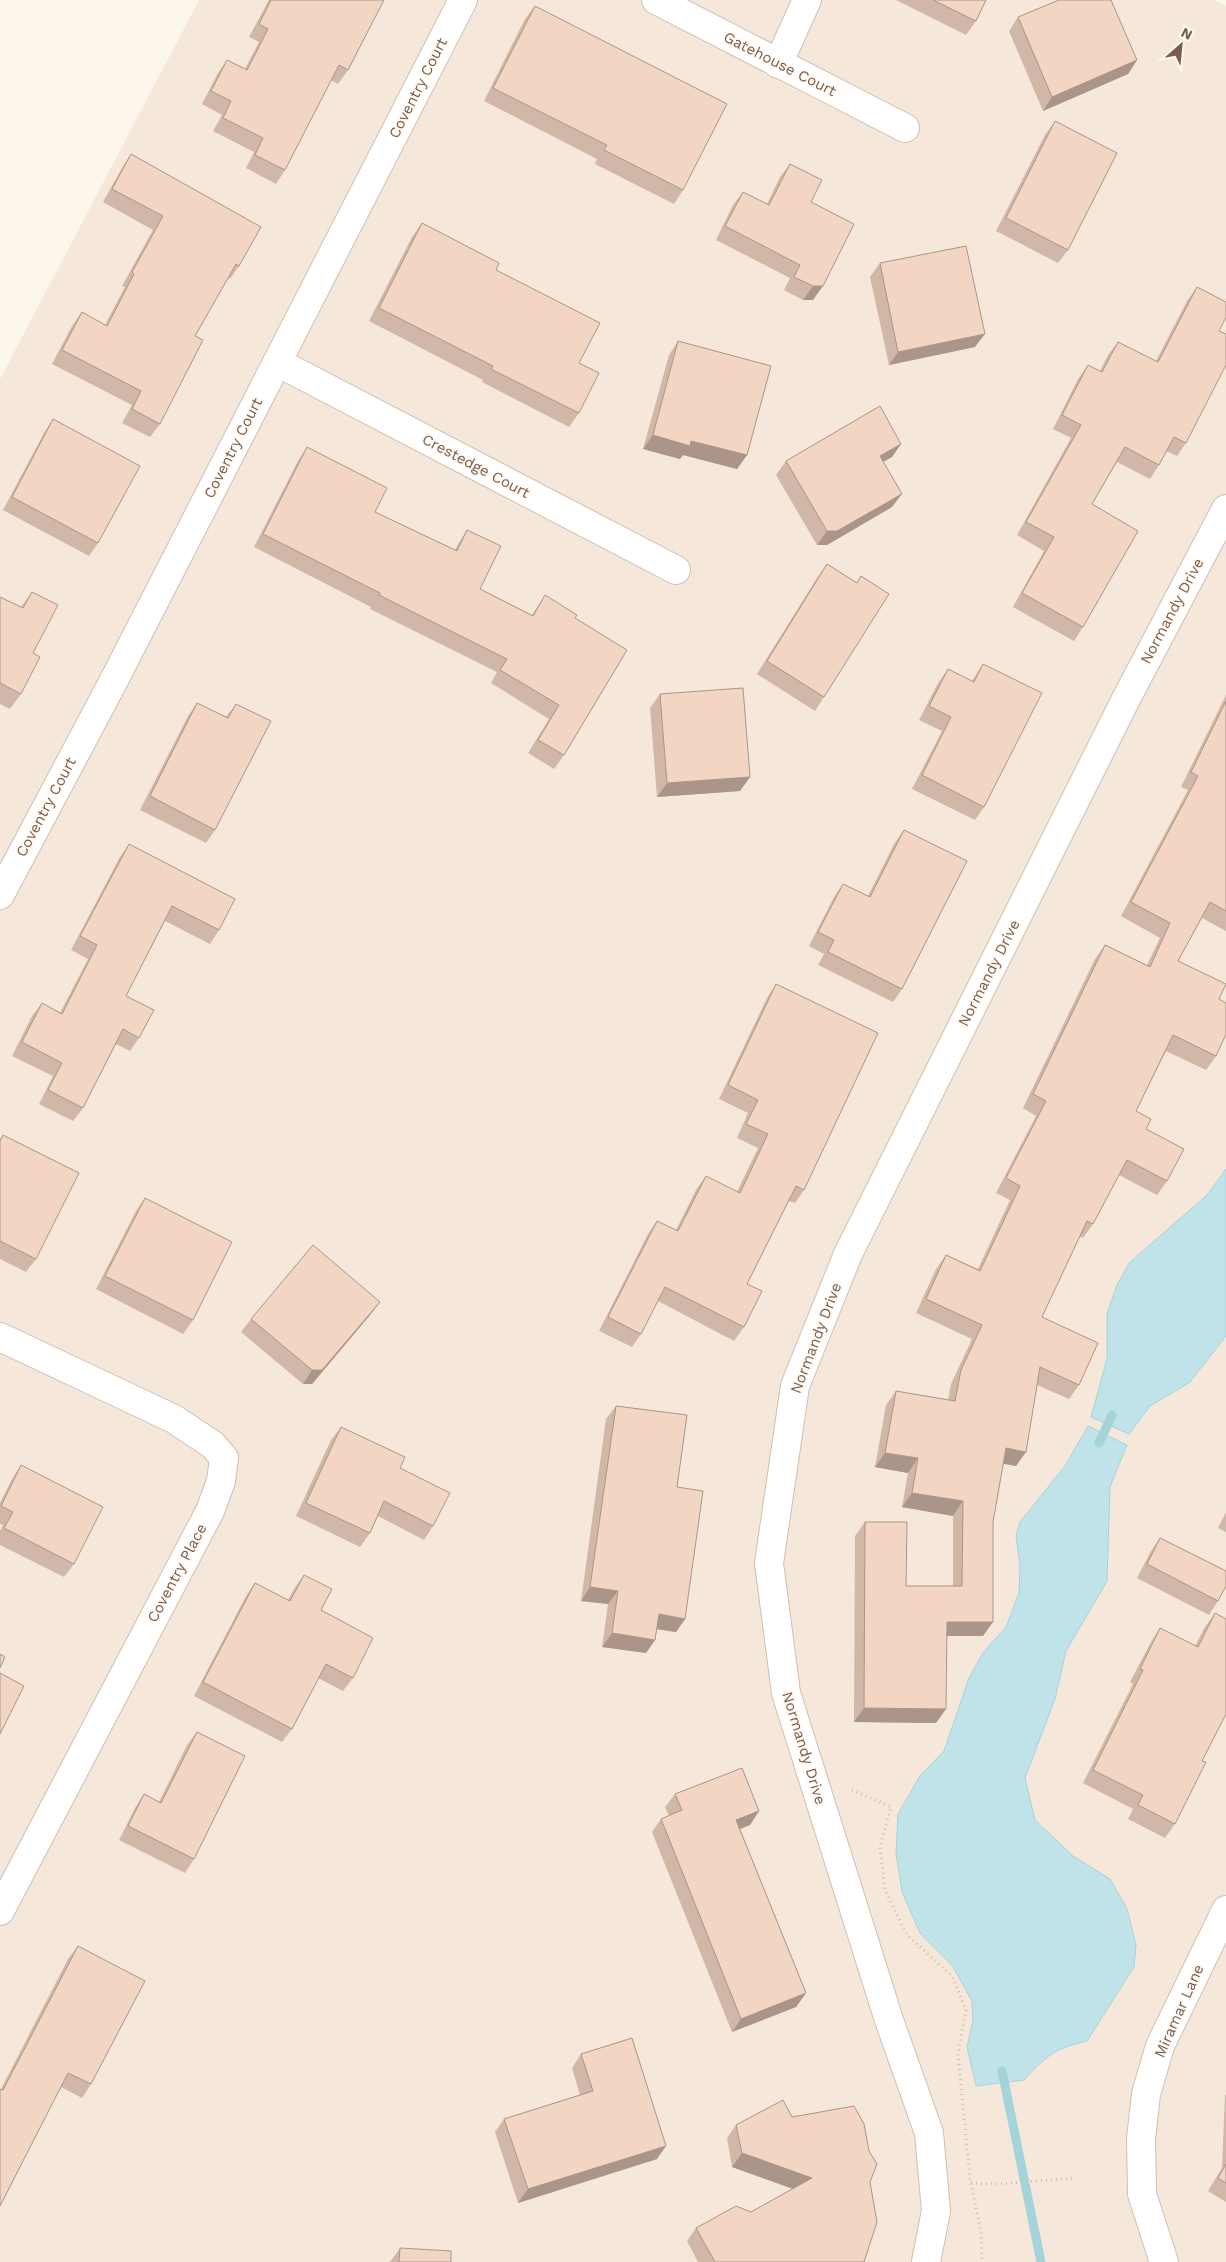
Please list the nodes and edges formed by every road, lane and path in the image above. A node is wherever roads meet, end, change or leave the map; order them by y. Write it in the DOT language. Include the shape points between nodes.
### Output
graph roads {
  1 [pos="463,0"];
  2 [pos="656,0"];
  3 [pos="807,0"];
  4 [pos="778,64"];
  5 [pos="905,128"];
  6 [pos="277,362"];
  7 [pos="1226,510"];
  8 [pos="676,570"];
  9 [pos="0,895"];
  10 [pos="0,1337"];
  11 [pos="852,1790"];
  12 [pos="1226,1910"];
  13 [pos="0,1911"];
  14 [pos="1075,2178"];
  15 [pos="971,2183"];
  16 [pos="926,2262"];
  17 [pos="982,2262"];
  18 [pos="1164,2262"];
  1 -- 6 [label="street, Coventry Court"];
  2 -- 4 [label="street, Gatehouse Court"];
  3 -- 4 [label="street"];
  4 -- 5 [label="street, Gatehouse Court"];
  6 -- 8 [label="street, Crestedge Court"];
  6 -- 9 [label="street, Coventry Court"];
  7 -- 16 [label="street, Normandy Drive" via="1126,699 848,1254 795,1386 769,1563 786,1693 889,2020 929,2133 936,2211"];
  10 -- 13 [label="street, Coventry Place" via="174,1419 214,1445 224,1458 221,1481 210,1511"];
  11 -- 15 [label="path" via="891,1807 880,1846 885,1890 907,1936 952,1976 966,2010 958,2055"];
  12 -- 18 [label="street, Miramar Lane" via="1160,2046 1146,2094 1141,2139 1142,2194"];
  14 -- 15 [label="path"];
  15 -- 17 [label="path" via="981,2231"];
}
